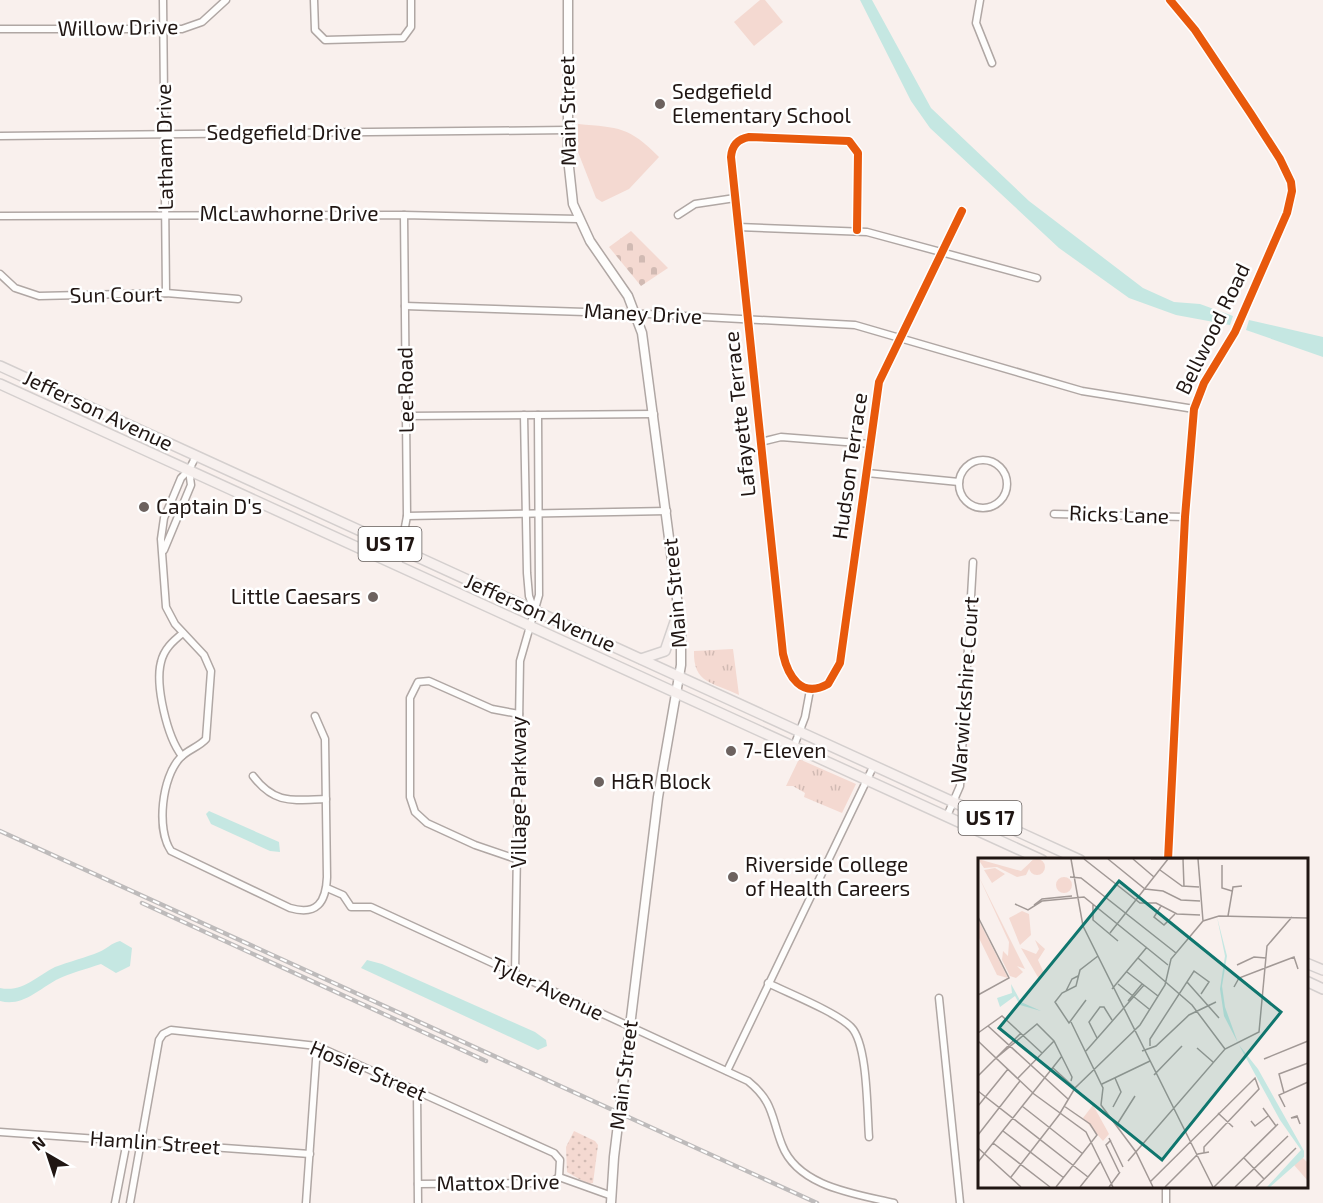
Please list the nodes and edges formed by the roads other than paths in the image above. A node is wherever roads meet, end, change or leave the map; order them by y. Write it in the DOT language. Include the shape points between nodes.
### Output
graph roads {
  1 [pos="164,0"];
  2 [pos="226,0"];
  3 [pos="314,0"];
  4 [pos="411,0"];
  5 [pos="568,0"];
  6 [pos="980,0"];
  7 [pos="1170,0"];
  8 [pos="0,29"];
  9 [pos="164,29"];
  10 [pos="992,63"];
  11 [pos="568,130"];
  12 [pos="165,134"];
  13 [pos="0,136"];
  14 [pos="735,198"];
  15 [pos="962,211"];
  16 [pos="165,214"];
  17 [pos="404,214"];
  18 [pos="0,216"];
  19 [pos="678,216"];
  20 [pos="578,219"];
  21 [pos="738,227"];
  22 [pos="857,230"];
  23 [pos="942,250"];
  24 [pos="0,273"];
  25 [pos="1037,278"];
  26 [pos="166,293"];
  27 [pos="238,299"];
  28 [pos="405,306"];
  29 [pos="636,313"];
  30 [pos="748,319"];
  31 [pos="900,336"];
  32 [pos="0,366"];
  33 [pos="0,384"];
  34 [pos="1194,409"];
  35 [pos="654,414"];
  36 [pos="524,415"];
  37 [pos="538,415"];
  38 [pos="406,416"];
  39 [pos="761,442"];
  40 [pos="871,444"];
  41 [pos="196,456"];
  42 [pos="189,470"];
  43 [pos="867,473"];
  44 [pos="959,482"];
  45 [pos="667,511"];
  46 [pos="525,513"];
  47 [pos="539,513"];
  48 [pos="1054,514"];
  49 [pos="407,516"];
  50 [pos="1185,517"];
  51 [pos="526,548"];
  52 [pos="539,548"];
  53 [pos="164,550"];
  54 [pos="402,550"];
  55 [pos="973,562"];
  56 [pos="398,565"];
  57 [pos="534,610"];
  58 [pos="679,610"];
  59 [pos="529,625"];
  60 [pos="183,633"];
  61 [pos="641,659"];
  62 [pos="679,676"];
  63 [pos="810,690"];
  64 [pos="676,692"];
  65 [pos="519,714"];
  66 [pos="315,716"];
  67 [pos="800,731"];
  68 [pos="794,746"];
  69 [pos="182,756"];
  70 [pos="874,765"];
  71 [pos="253,776"];
  72 [pos="868,779"];
  73 [pos="326,799"];
  74 [pos="954,802"];
  75 [pos="947,816"];
  76 [pos="1038,858"];
  77 [pos="1076,858"];
  78 [pos="1168,858"];
  79 [pos="519,860"];
  80 [pos="327,888"];
  81 [pos="1308,964"];
  82 [pos="1323,970"];
  83 [pos="515,975"];
  84 [pos="1308,982"];
  85 [pos="768,983"];
  86 [pos="1323,988"];
  87 [pos="939,998"];
  88 [pos="630,1027"];
  89 [pos="317,1046"];
  90 [pos="727,1071"];
  91 [pos="417,1091"];
  92 [pos="0,1132"];
  93 [pos="869,1137"];
  94 [pos="127,1141"];
  95 [pos="141,1142"];
  96 [pos="310,1154"];
  97 [pos="559,1177"];
  98 [pos="418,1184"];
  99 [pos="611,1199"];
  100 [pos="115,1203"];
  101 [pos="130,1203"];
  102 [pos="306,1203"];
  103 [pos="418,1203"];
  104 [pos="894,1203"];
  105 [pos="960,1203"];
  1 -- 9 [label="street, Latham Drive"];
  2 -- 9 [label="street, Willow Drive" via="193,27"];
  3 -- 4 [label="street" via="315,30 325,40 403,38 411,27"];
  5 -- 11 [label="main road, Main Street"];
  6 -- 10 [label="street" via="976,23"];
  7 -- 34 [label="street, Bellwood Road" via="1248,108 1280,159 1292,191 1287,213 1235,332 1204,383"];
  8 -- 9 [label="street, Willow Drive"];
  9 -- 12 [label="street, Latham Drive"];
  11 -- 12 [label="street, Sedgefield Drive"];
  11 -- 20 [label="main road, Main Street" via="569,179"];
  12 -- 13 [label="street, Sedgefield Drive"];
  12 -- 16 [label="street, Latham Drive"];
  14 -- 19 [label="street" via="694,204"];
  14 -- 21 [label="street, Lafayette Terrace"];
  14 -- 22 [label="street, Lafayette Terrace" via="731,152 737,141 753,137 843,138 858,153"];
  15 -- 23 [label="street, Hudson Terrace"];
  16 -- 17 [label="street, McLawhorne Drive"];
  16 -- 18 [label="street, McLawhorne Drive"];
  16 -- 26 [label="street, Latham Drive"];
  17 -- 20 [label="street, McLawhorne Drive"];
  17 -- 28 [label="street, Lee Road"];
  20 -- 29 [label="main road, Main Street"];
  21 -- 22 [label="street"];
  21 -- 30 [label="street, Lafayette Terrace"];
  22 -- 23 [label="street"];
  23 -- 25 [label="street"];
  23 -- 31 [label="street, Hudson Terrace"];
  24 -- 26 [label="street, Sun Court" via="15,288 39,296"];
  26 -- 27 [label="street, Sun Court"];
  28 -- 29 [label="street, Maney Drive"];
  28 -- 38 [label="street, Lee Road"];
  29 -- 30 [label="street, Maney Drive"];
  29 -- 35 [label="main road, Main Street"];
  30 -- 31 [label="street, Maney Drive" via="834,322"];
  30 -- 39 [label="street, Lafayette Terrace"];
  31 -- 34 [label="street, Maney Drive" via="1082,391"];
  31 -- 40 [label="street, Hudson Terrace" via="879,382"];
  32 -- 41 [label="main road, Jefferson Avenue / US 17"];
  33 -- 42 [label="main road, Jefferson Avenue / US 17"];
  34 -- 50 [label="street, Bellwood Road"];
  35 -- 37 [label="street"];
  35 -- 45 [label="main road, Main Street"];
  36 -- 37 [label="street"];
  36 -- 38 [label="street"];
  36 -- 46 [label="street, Village Parkway"];
  37 -- 47 [label="street, Village Parkway"];
  38 -- 49 [label="street, Lee Road"];
  39 -- 40 [label="street" via="781,437"];
  39 -- 63 [label="street, Lafayette Terrace" via="783,654 790,676"];
  40 -- 43 [label="street, Hudson Terrace"];
  41 -- 42 [label="street"];
  41 -- 54 [label="main road, Jefferson Avenue / US 17"];
  42 -- 53 [label="street" via="191,485"];
  42 -- 53 [label="street" via="181,478 164,518"];
  42 -- 56 [label="main road, Jefferson Avenue / US 17"];
  43 -- 44 [label="street"];
  43 -- 63 [label="street, Hudson Terrace" via="840,663 828,684"];
  44 -- 44 [label="street" via="966,501 983,508 1000,501 1006,484 1000,467 985,460 967,465"];
  45 -- 47 [label="street"];
  45 -- 58 [label="main road, Main Street"];
  46 -- 47 [label="street"];
  46 -- 49 [label="street"];
  46 -- 51 [label="street, Village Parkway"];
  47 -- 52 [label="street, Village Parkway"];
  48 -- 50 [label="street, Ricks Lane"];
  49 -- 54 [label="street, Lee Road"];
  50 -- 78 [label="street, Bellwood Road"];
  51 -- 52 [label="street"];
  51 -- 57 [label="street, Village Parkway" via="529,596"];
  52 -- 57 [label="street, Village Parkway" via="539,595"];
  53 -- 60 [label="street" via="166,607"];
  54 -- 56 [label="street, Lee Road"];
  54 -- 57 [label="main road, Jefferson Avenue / US 17"];
  55 -- 74 [label="street, Warwickshire Court" via="960,786"];
  56 -- 59 [label="main road, Jefferson Avenue / US 17"];
  57 -- 59 [label="street, Village Parkway"];
  57 -- 61 [label="main road, Jefferson Avenue / US 17"];
  58 -- 61 [label="main road" via="665,651"];
  58 -- 62 [label="main road, Main Street"];
  59 -- 64 [label="main road, Jefferson Avenue / US 17"];
  59 -- 65 [label="street, Village Parkway" via="520,661"];
  60 -- 69 [label="street" via="167,648 160,672 169,734"];
  60 -- 69 [label="street" via="204,655 212,680 208,736"];
  61 -- 62 [label="main road, Jefferson Avenue / US 17"];
  62 -- 64 [label="main road, Main Street"];
  62 -- 67 [label="main road, Jefferson Avenue / US 17"];
  63 -- 67 [label="street"];
  64 -- 68 [label="main road, Jefferson Avenue / US 17"];
  64 -- 88 [label="main road, Main Street" via="658,796"];
  65 -- 79 [label="street, Village Parkway"];
  65 -- 79 [label="street" via="492,708 429,681 418,682 410,698 410,797 415,812 438,829"];
  66 -- 73 [label="street" via="325,739"];
  67 -- 68 [label="street"];
  67 -- 70 [label="main road, Jefferson Avenue / US 17"];
  68 -- 72 [label="main road, Jefferson Avenue / US 17"];
  69 -- 80 [label="street" via="164,791 164,835 171,851 296,910 318,906"];
  70 -- 72 [label="street"];
  70 -- 74 [label="main road, Jefferson Avenue / US 17"];
  71 -- 73 [label="street" via="279,798"];
  72 -- 75 [label="main road, Jefferson Avenue / US 17"];
  72 -- 85 [label="street"];
  73 -- 80 [label="street"];
  74 -- 75 [label="street, Warwickshire Court"];
  74 -- 77 [label="main road, Jefferson Avenue / US 17"];
  75 -- 76 [label="main road, Jefferson Avenue / US 17"];
  79 -- 83 [label="street, Village Parkway"];
  80 -- 83 [label="street, Tyler Avenue" via="343,895 351,907 371,907"];
  81 -- 82 [label="main road"];
  83 -- 88 [label="street, Tyler Avenue"];
  84 -- 86 [label="main road"];
  85 -- 90 [label="street"];
  85 -- 93 [label="street" via="843,1021 855,1032 861,1050"];
  87 -- 105 [label="street"];
  88 -- 90 [label="street, Tyler Avenue"];
  88 -- 99 [label="main road, Main Street"];
  89 -- 91 [label="street, Hosier Street"];
  89 -- 95 [label="street, Hosier Street" via="171,1030 160,1038"];
  89 -- 96 [label="street"];
  90 -- 104 [label="street, Tyler Avenue" via="748,1081 768,1101 782,1146 809,1177 837,1189"];
  91 -- 97 [label="street, Hosier Street" via="554,1153 560,1160"];
  91 -- 98 [label="street"];
  92 -- 94 [label="street, Hamlin Street"];
  94 -- 95 [label="street, Hamlin Street"];
  94 -- 100 [label="street"];
  95 -- 96 [label="street, Hamlin Street"];
  95 -- 101 [label="street"];
  96 -- 102 [label="street"];
  97 -- 98 [label="street, Mattox Drive" via="550,1183"];
  97 -- 99 [label="street, Mattox Drive"];
  98 -- 103 [label="street"];
}
